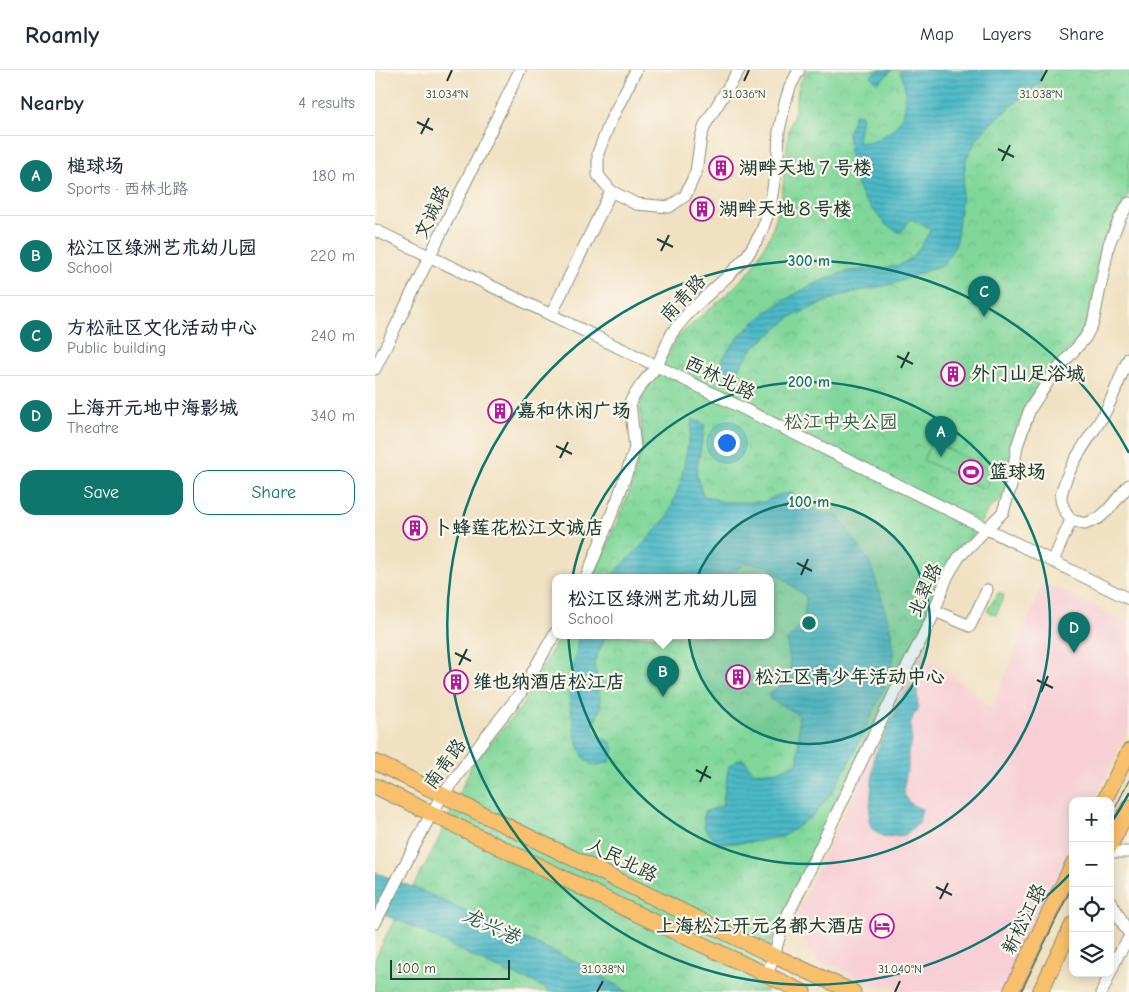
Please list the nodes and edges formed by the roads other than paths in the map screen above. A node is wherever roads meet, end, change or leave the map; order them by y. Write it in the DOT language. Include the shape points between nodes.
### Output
graph roads {
  1 [pos="520,70"];
  2 [pos="635,70"];
  3 [pos="739,70"];
  4 [pos="799,70"];
  5 [pos="611,190"];
  6 [pos="1129,203"];
  7 [pos="375,230"];
  8 [pos="430,256"];
  9 [pos="551,316"];
  10 [pos="1129,358"];
  11 [pos="657,366"];
  12 [pos="375,370"];
  13 [pos="1129,486"];
  14 [pos="1071,520"];
  15 [pos="986,529"];
  16 [pos="1053,561"];
  17 [pos="588,574"];
  18 [pos="987,590"];
  19 [pos="1129,599"];
  20 [pos="935,611"];
  21 [pos="552,638"];
  22 [pos="1129,750"];
  23 [pos="375,762"];
  24 [pos="375,786"];
  25 [pos="443,795"];
  26 [pos="1106,797"];
  27 [pos="1129,807"];
  28 [pos="431,814"];
  29 [pos="1112,842"];
  30 [pos="1114,852"];
  31 [pos="1129,852"];
  32 [pos="1069,872"];
  33 [pos="1114,907"];
  34 [pos="376,922"];
  35 [pos="1069,932"];
  36 [pos="1129,933"];
  37 [pos="1129,938"];
  38 [pos="774,956"];
  39 [pos="767,975"];
  40 [pos="803,992"];
  41 [pos="853,992"];
  42 [pos="1011,992"];
  43 [pos="1039,992"];
  44 [pos="1102,992"];
  1 -- 8 [label="street, 文诚路"];
  2 -- 5 [label="street" via="598,153 598,175"];
  3 -- 5 [label="street" via="705,125 697,172 685,196 669,206 636,204"];
  4 -- 11 [label="street, 南青路" via="785,104 770,208 761,233 747,256 672,332"];
  5 -- 9 [label="street"];
  6 -- 15 [label="street, 北翠路" via="1109,244 1093,323 1031,409 1017,446 1003,512"];
  7 -- 8 [label="street, 西林北路"];
  8 -- 9 [label="street, 西林北路"];
  8 -- 12 [label="street, 文诚路"];
  9 -- 11 [label="street, 西林北路"];
  10 -- 14 [label="street" via="1116,392 1069,471 1061,498"];
  11 -- 15 [label="street, 西林北路"];
  11 -- 17 [label="street, 南青路" via="630,402 635,448"];
  13 -- 14 [label="street" via="1099,518 1085,524"];
  14 -- 16 [label="street"];
  15 -- 16 [label="street, 西林北路"];
  15 -- 20 [label="street, 北翠路" via="959,557 947,577"];
  16 -- 19 [label="street, 西林北路"];
  18 -- 20 [label="street" via="970,626"];
  20 -- 38 [label="street, 北翠路" via="782,927"];
  21 -- 25 [label="street, 南青路" via="520,694"];
  22 -- 26 [label="main road"];
  23 -- 25 [label="main road, 人民北路"];
  24 -- 28 [label="main road"];
  25 -- 28 [label="street, 南青路"];
  25 -- 38 [label="main road, 人民北路"];
  27 -- 29 [label="main road"];
  28 -- 34 [label="street, 南青路"];
  28 -- 39 [label="main road"];
  30 -- 31 [label="street"];
  32 -- 42 [label="main road, 新松江路"];
  33 -- 36 [label="street"];
  35 -- 43 [label="main road"];
  37 -- 44 [label="street" via="1118,954"];
  38 -- 39 [label="street, 北翠路"];
  38 -- 41 [label="main road, 人民北路"];
  39 -- 40 [label="main road"];
}
